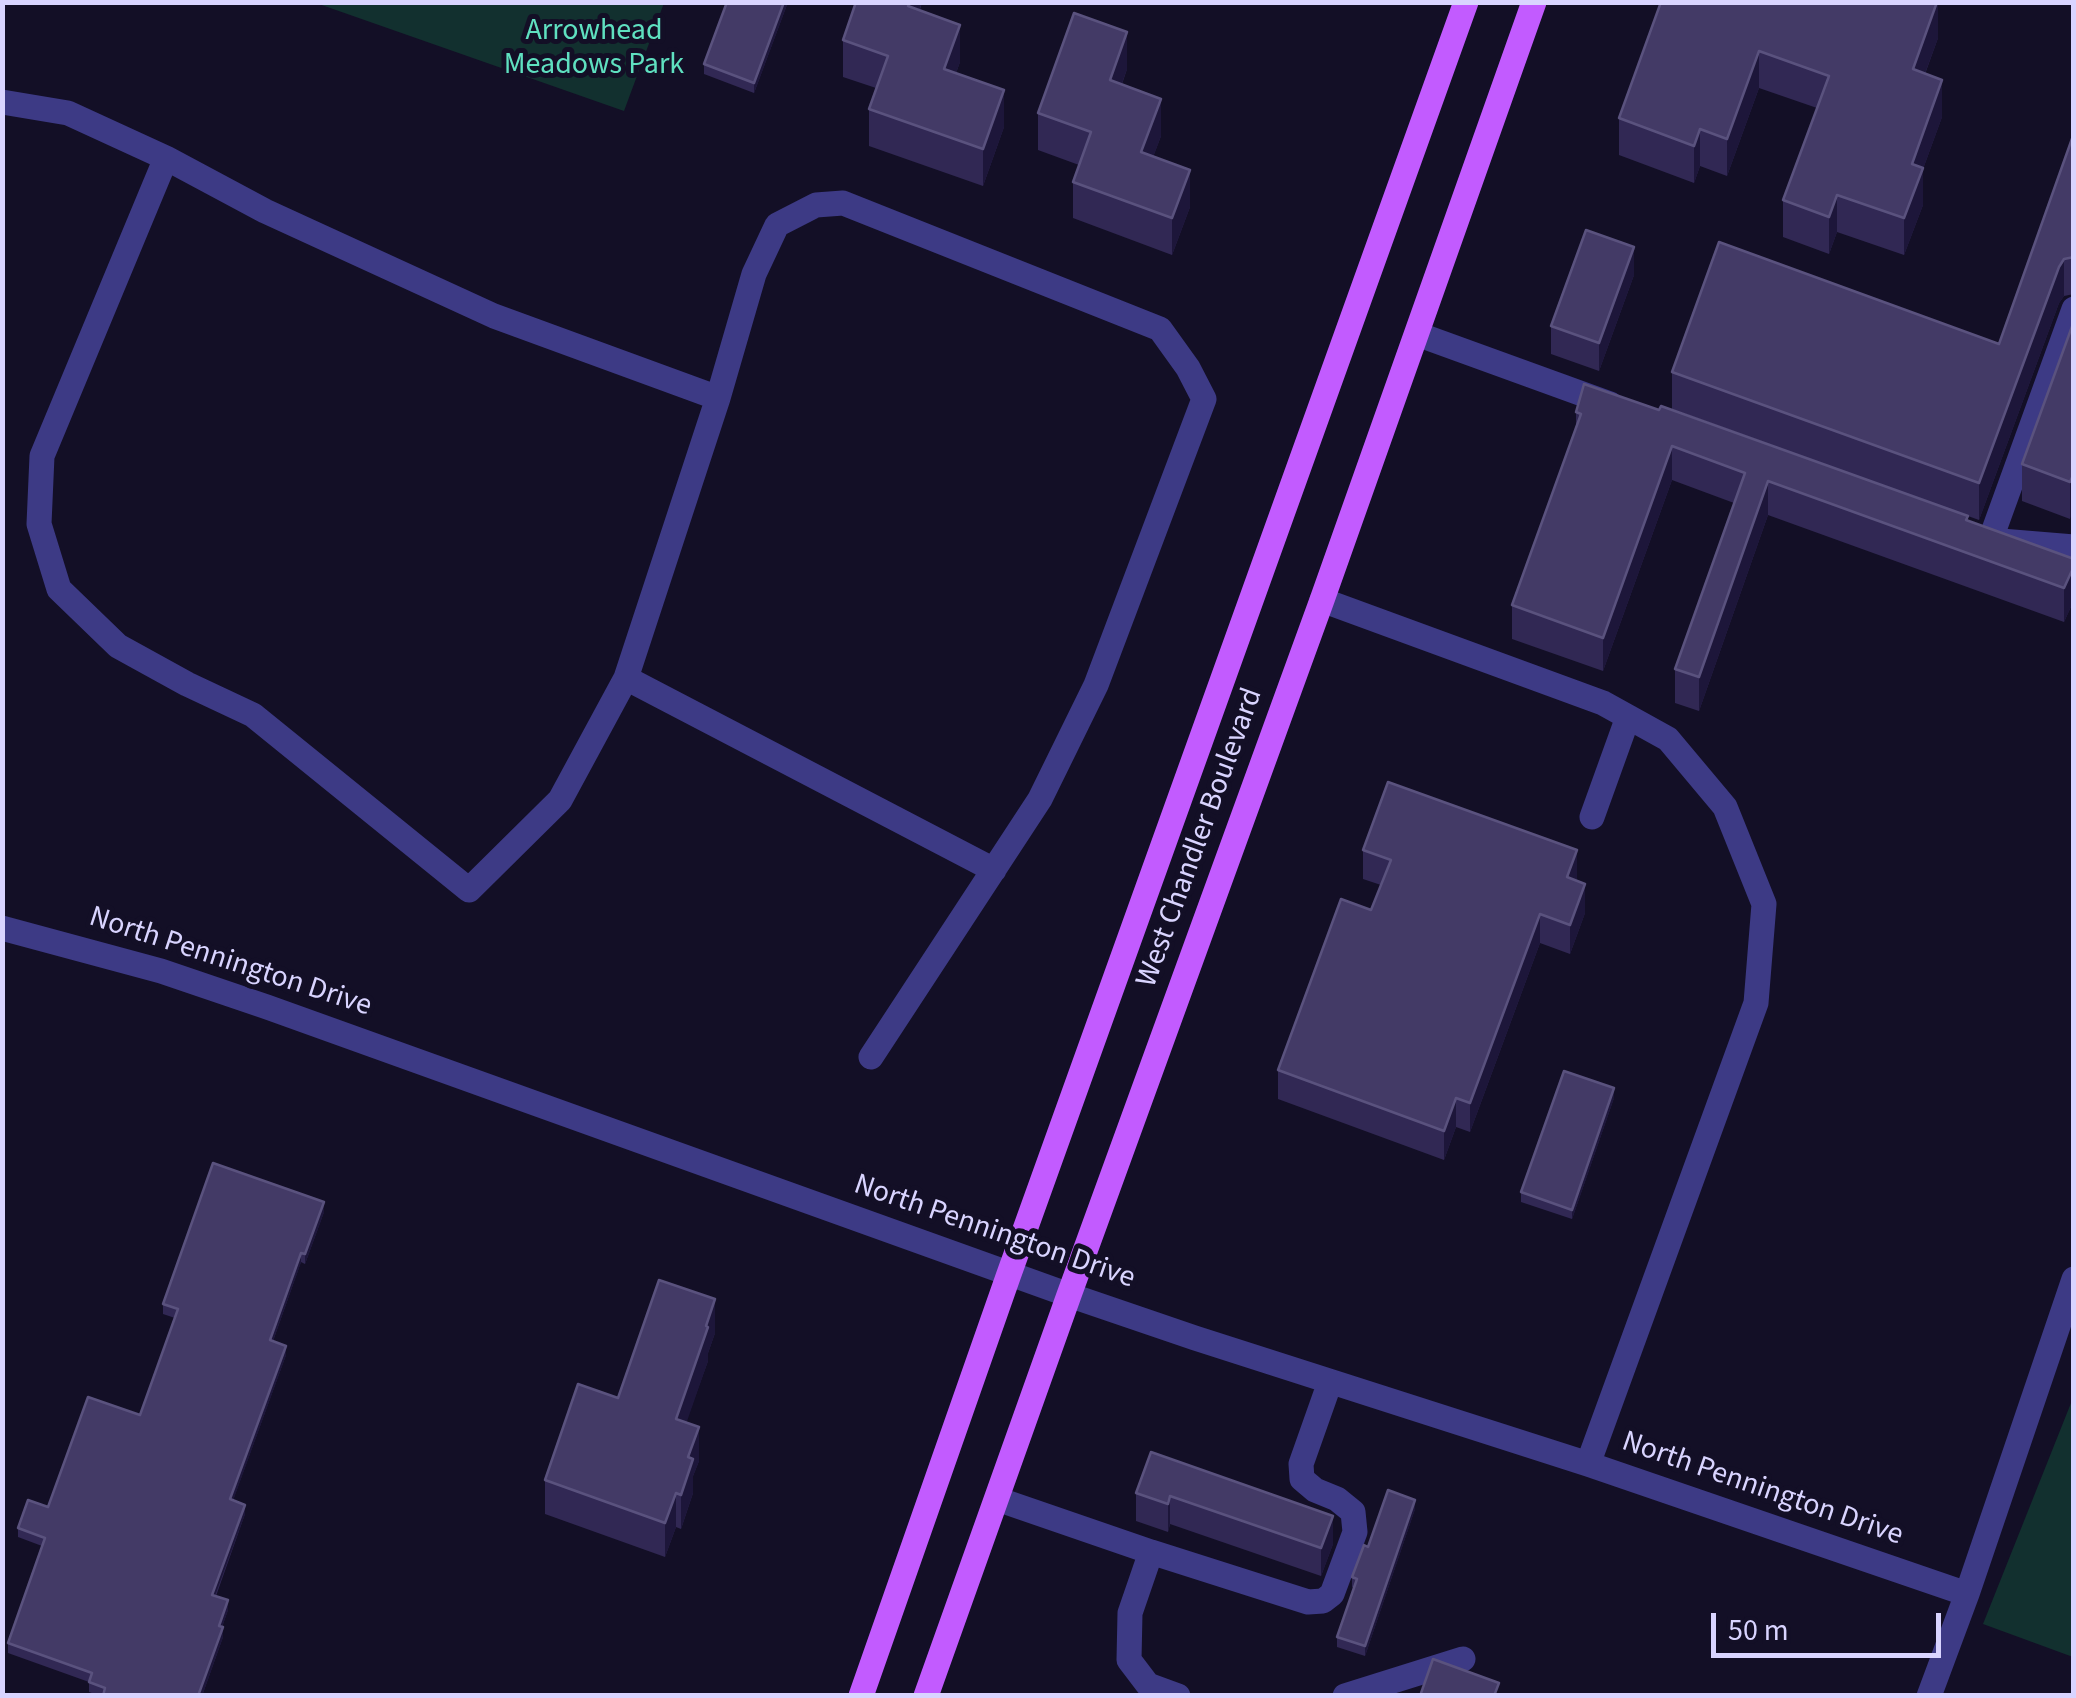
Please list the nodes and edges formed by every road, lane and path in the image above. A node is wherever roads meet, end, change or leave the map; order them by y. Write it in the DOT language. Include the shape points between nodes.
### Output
graph roads {
  1 [pos="1466,2"];
  2 [pos="1534,2"];
  3 [pos="2,102"];
  4 [pos="166,158"];
  5 [pos="2074,309"];
  6 [pos="1417,334"];
  7 [pos="718,398"];
  8 [pos="1642,415"];
  9 [pos="2074,547"];
  10 [pos="1322,600"];
  11 [pos="626,678"];
  12 [pos="1628,717"];
  13 [pos="1592,817"];
  14 [pos="994,870"];
  15 [pos="2,928"];
  16 [pos="870,1057"];
  17 [pos="1009,1274"];
  18 [pos="2074,1279"];
  19 [pos="1069,1294"];
  20 [pos="1330,1382"];
  21 [pos="1588,1464"];
  22 [pos="996,1499"];
  23 [pos="1151,1552"];
  24 [pos="1966,1594"];
  25 [pos="1462,1660"];
  26 [pos="861,1696"];
  27 [pos="926,1696"];
  28 [pos="1178,1696"];
  29 [pos="1345,1696"];
  30 [pos="1929,1696"];
  1 -- 17 [label="main road, West Chandler Boulevard"];
  2 -- 6 [label="main road, West Chandler Boulevard"];
  3 -- 4 [label="street" via="68,113"];
  4 -- 7 [label="street" via="494,316"];
  4 -- 11 [label="street" via="42,456 39,524 58,589 118,646 253,715 469,890 560,800"];
  5 -- 9 [label="street" via="1981,537"];
  6 -- 8 [label="street"];
  6 -- 10 [label="main road, West Chandler Boulevard"];
  7 -- 11 [label="street"];
  7 -- 14 [label="street" via="754,274 777,225 830,204 1160,329 1188,368 1204,399 1096,685 1040,798"];
  10 -- 12 [label="street"];
  10 -- 19 [label="main road, West Chandler Boulevard"];
  11 -- 14 [label="street"];
  12 -- 13 [label="street"];
  12 -- 21 [label="street" via="1668,739 1726,807 1764,904 1756,1003"];
  14 -- 16 [label="street"];
  15 -- 17 [label="street, North Pennington Drive" via="268,1006"];
  17 -- 19 [label="street, North Pennington Drive"];
  17 -- 26 [label="main road, West Chandler Boulevard"];
  18 -- 24 [label="street"];
  19 -- 20 [label="street, North Pennington Drive"];
  19 -- 22 [label="main road, West Chandler Boulevard"];
  20 -- 21 [label="street, North Pennington Drive"];
  20 -- 23 [label="street" via="1300,1464 1302,1480 1353,1512 1355,1532 1332,1594 1308,1602"];
  21 -- 24 [label="street, North Pennington Drive"];
  22 -- 23 [label="street"];
  22 -- 27 [label="main road, West Chandler Boulevard"];
  23 -- 28 [label="street" via="1130,1613 1129,1660 1148,1685"];
  24 -- 30 [label="street"];
  25 -- 29 [label="street"];
}
